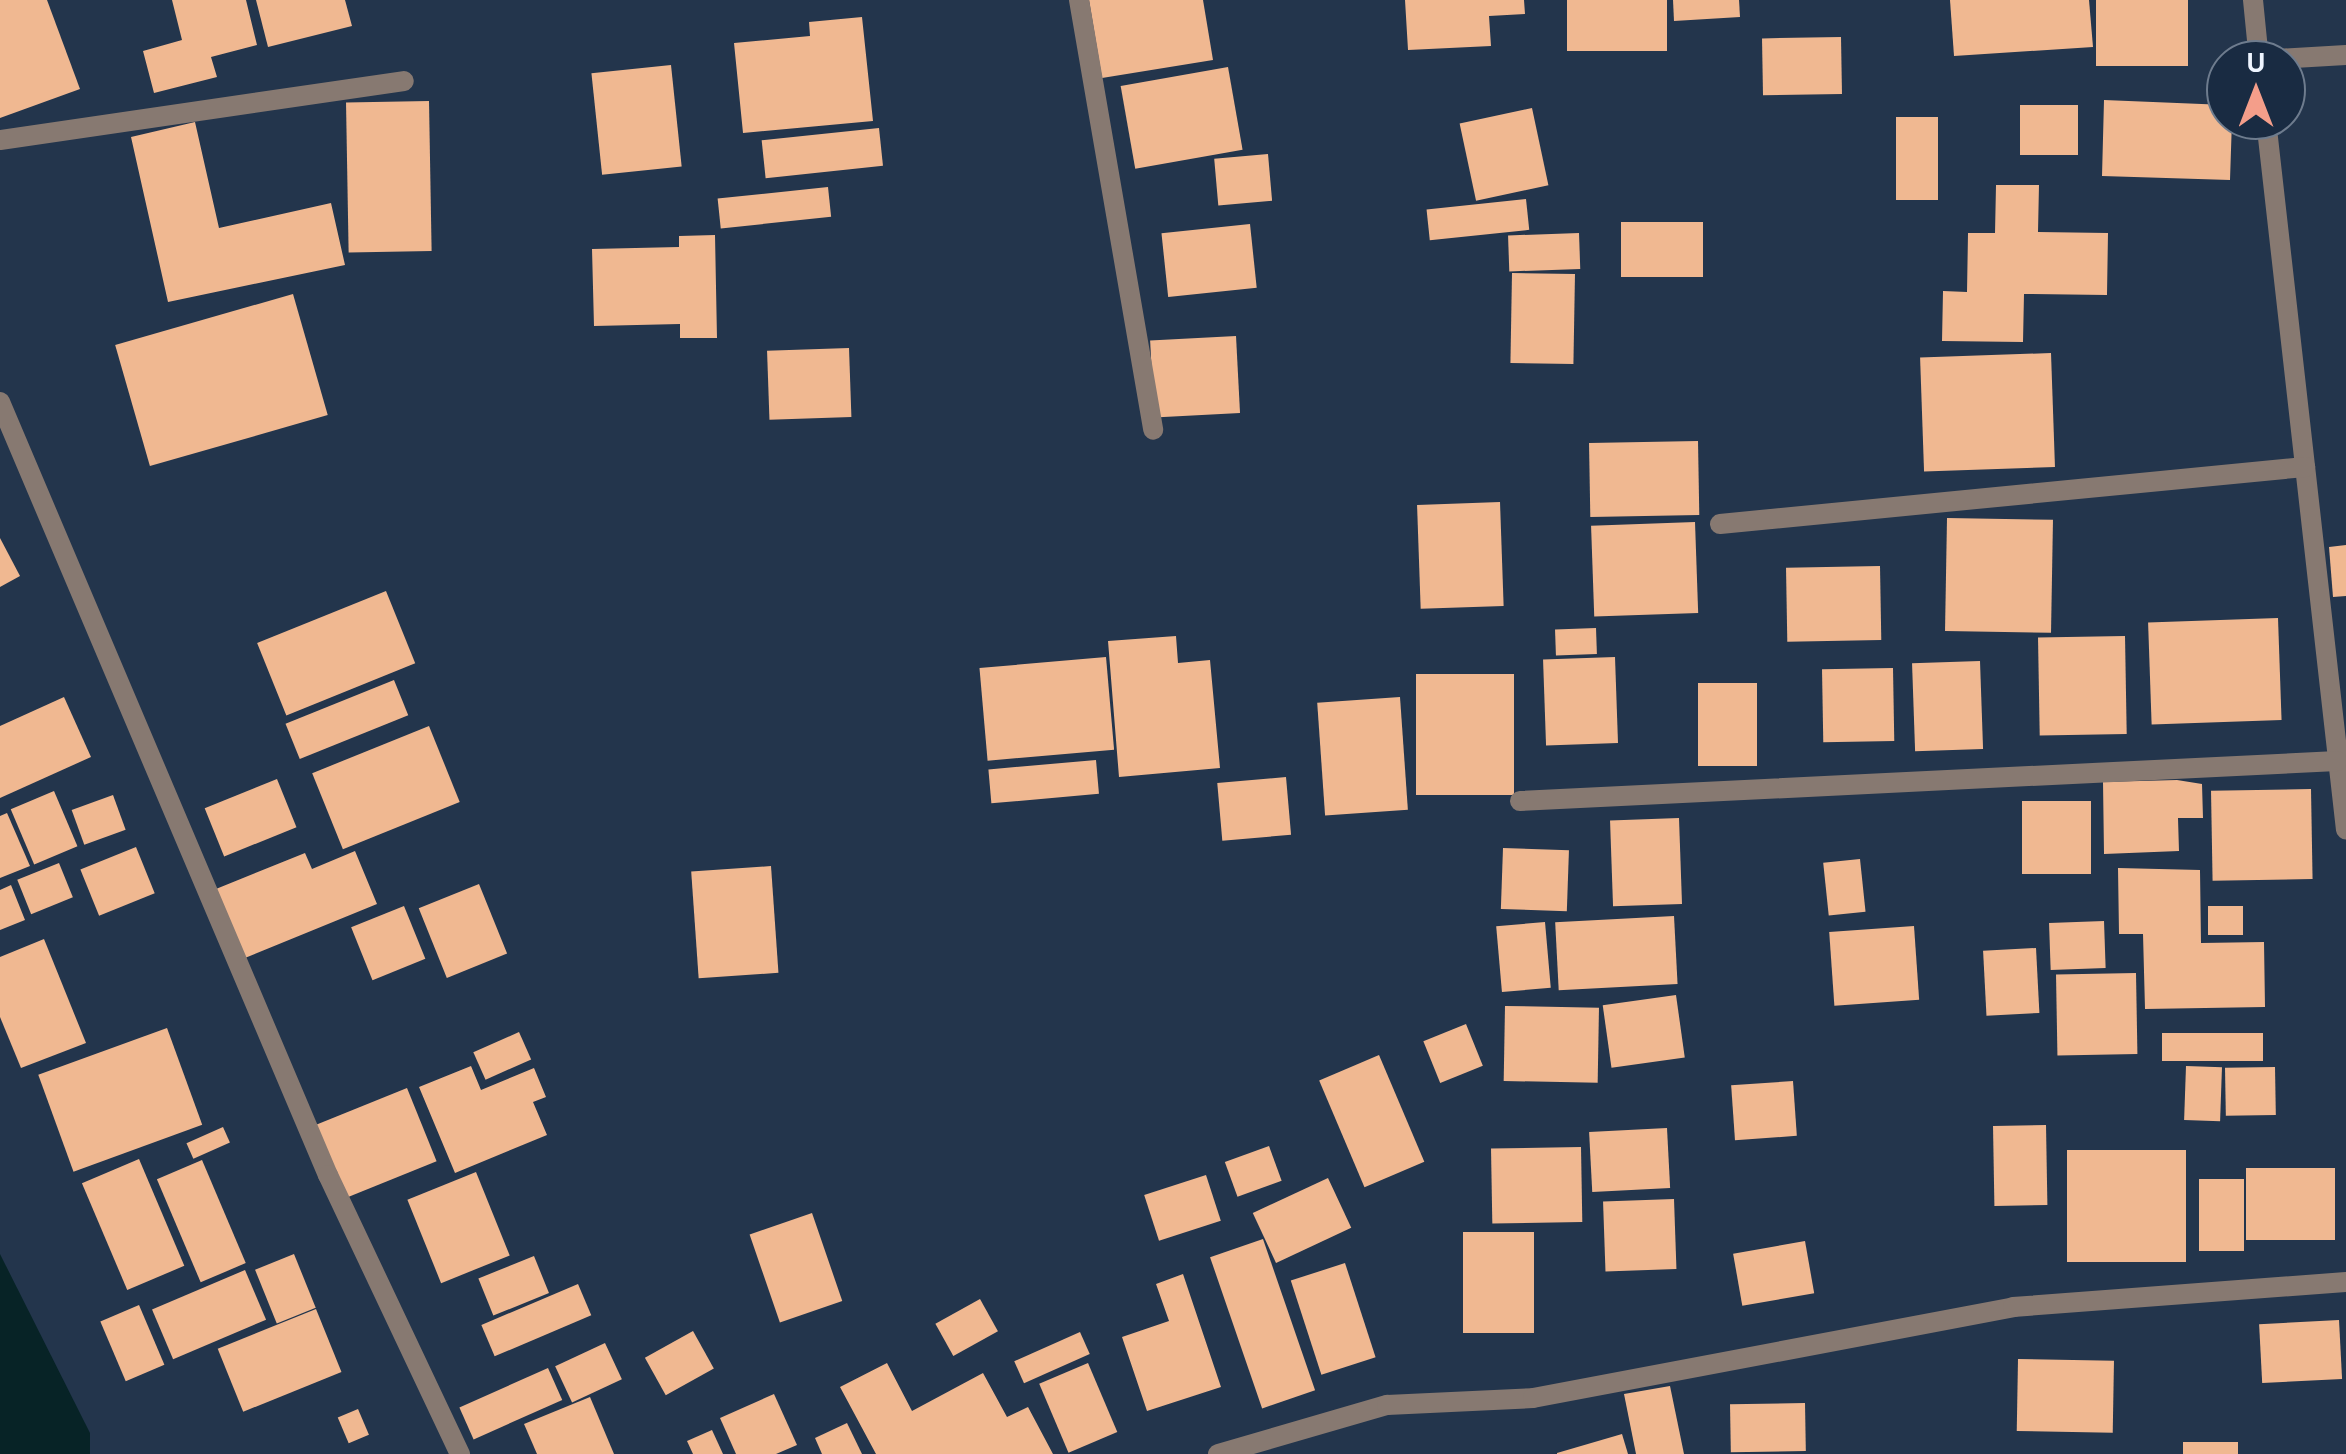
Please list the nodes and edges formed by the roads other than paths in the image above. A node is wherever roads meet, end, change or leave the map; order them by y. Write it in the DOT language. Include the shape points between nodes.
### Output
graph roads {
  1 [pos="1078,0"];
  2 [pos="2253,0"];
  3 [pos="2257,40"];
  4 [pos="2346,56"];
  5 [pos="2306,58"];
  6 [pos="404,81"];
  7 [pos="0,140"];
  8 [pos="2268,140"];
  9 [pos="0,402"];
  10 [pos="1153,430"];
  11 [pos="2306,466"];
  12 [pos="1720,524"];
  13 [pos="2337,761"];
  14 [pos="1520,802"];
  15 [pos="2346,830"];
  16 [pos="2346,1282"];
  17 [pos="460,1454"];
  18 [pos="1218,1454"];
  1 -- 10 [label="street"];
  2 -- 3 [label="street"];
  4 -- 5 [label="street"];
  6 -- 7 [label="street"];
  8 -- 11 [label="street"];
  9 -- 17 [label="street" via="328,1175"];
  11 -- 12 [label="street"];
  11 -- 13 [label="street"];
  13 -- 14 [label="street"];
  13 -- 15 [label="street"];
  16 -- 18 [label="street" via="2013,1307 1533,1398 1387,1405"];
}
